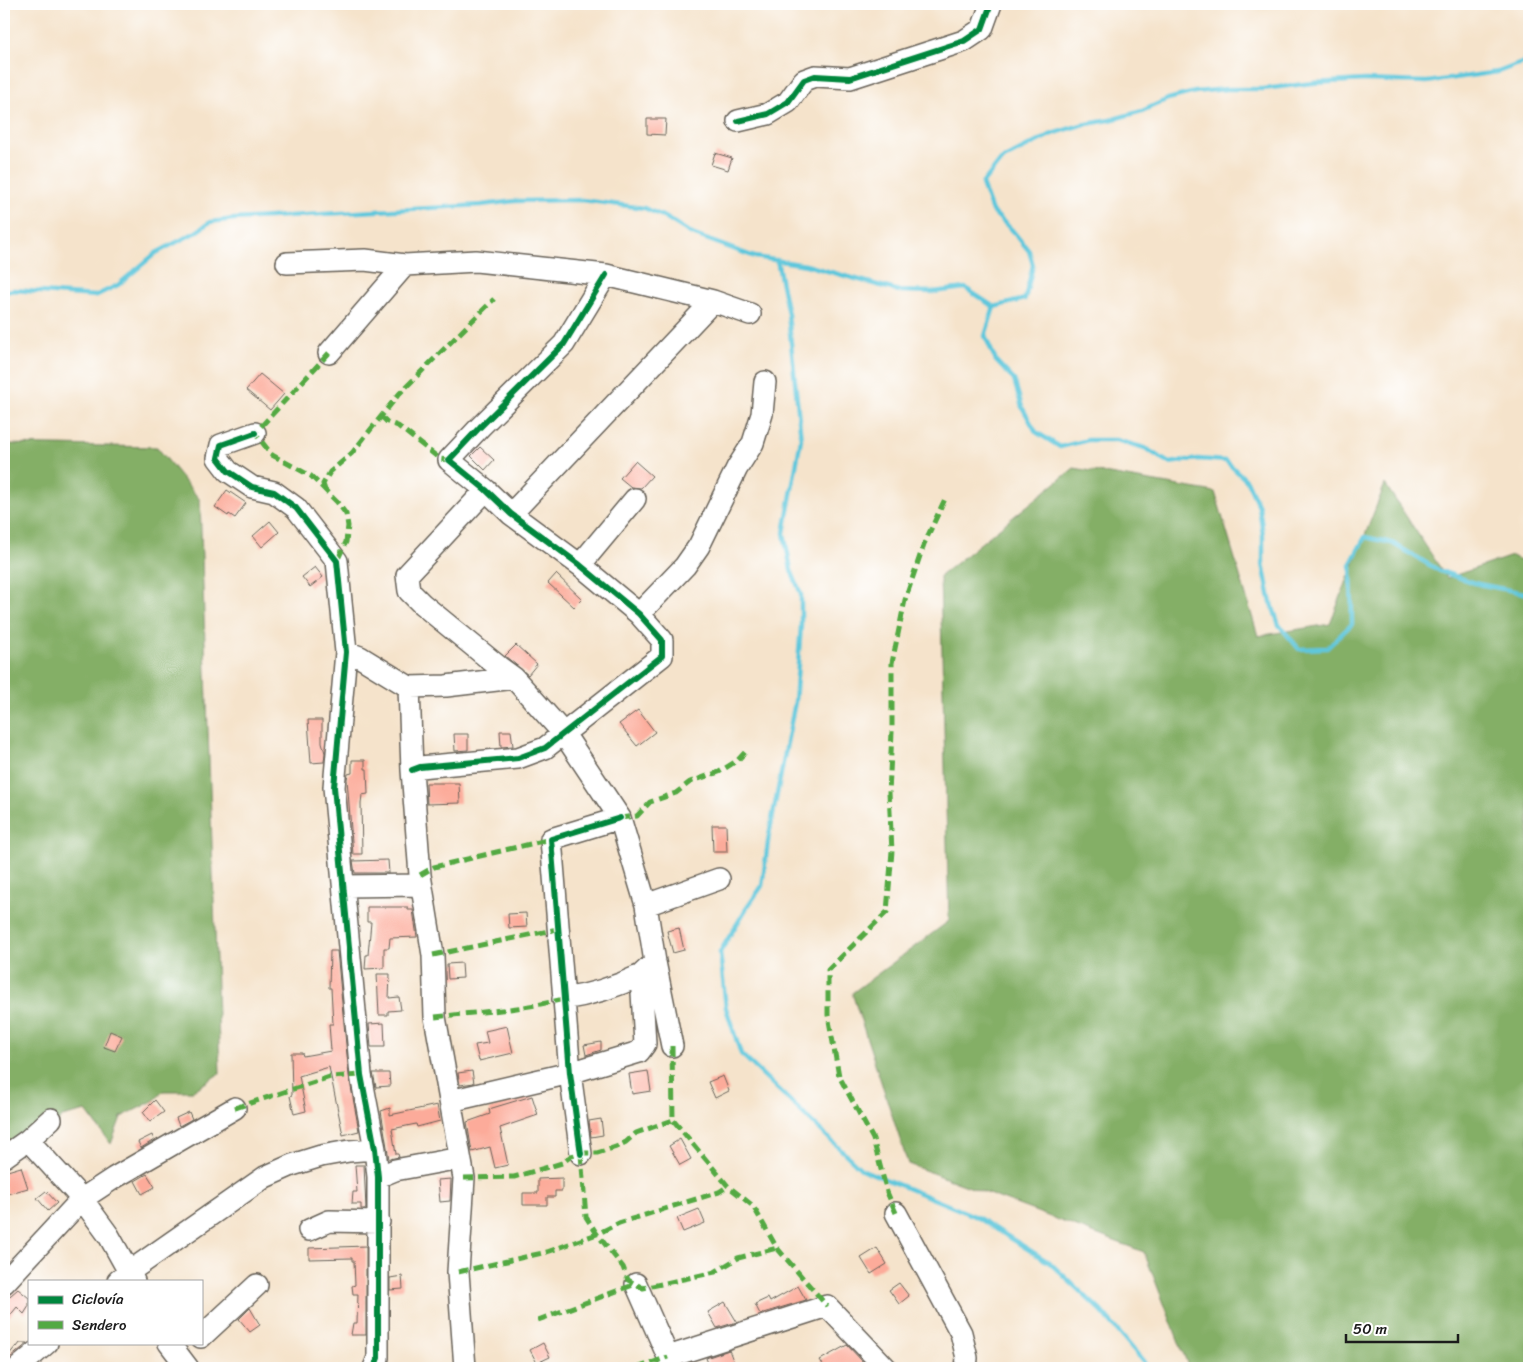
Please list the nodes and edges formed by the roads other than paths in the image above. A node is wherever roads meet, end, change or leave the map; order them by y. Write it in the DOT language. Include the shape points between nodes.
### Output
graph roads {
  1 [pos="991,4"];
  2 [pos="738,121"];
  3 [pos="287,263"];
  4 [pos="406,265"];
  5 [pos="606,275"];
  6 [pos="713,301"];
  7 [pos="750,314"];
  8 [pos="329,353"];
  9 [pos="765,382"];
  10 [pos="255,433"];
  11 [pos="486,490"];
  12 [pos="635,499"];
  13 [pos="511,514"];
  14 [pos="580,565"];
  15 [pos="639,614"];
  16 [pos="346,652"];
  17 [pos="514,678"];
  18 [pos="410,688"];
  19 [pos="564,734"];
  20 [pos="412,770"];
  21 [pos="620,818"];
  22 [pos="719,879"];
  23 [pos="421,885"];
  24 [pos="344,886"];
  25 [pos="646,905"];
  26 [pos="648,969"];
  27 [pos="563,999"];
  28 [pos="672,1046"];
  29 [pos="570,1073"];
  30 [pos="450,1101"];
  31 [pos="235,1108"];
  32 [pos="50,1119"];
  33 [pos="28,1140"];
  34 [pos="375,1149"];
  35 [pos="581,1154"];
  36 [pos="4,1157"];
  37 [pos="460,1158"];
  38 [pos="378,1178"];
  39 [pos="82,1199"];
  40 [pos="896,1213"];
  41 [pos="379,1222"];
  42 [pos="309,1230"];
  43 [pos="127,1278"];
  44 [pos="4,1283"];
  45 [pos="636,1284"];
  46 [pos="257,1285"];
  47 [pos="202,1336"];
  48 [pos="46,1344"];
  49 [pos="671,1363"];
  50 [pos="881,1367"];
  51 [pos="18,1368"];
  52 [pos="374,1368"];
  53 [pos="465,1368"];
  54 [pos="966,1368"];
  1 -- 2 [label="street" via="982,29 964,41 850,78 815,76 804,80 788,102 768,114"];
  3 -- 4 [label="street" via="364,260"];
  4 -- 5 [label="street" via="476,261"];
  4 -- 8 [label="street"];
  5 -- 6 [label="street"];
  5 -- 11 [label="street" via="564,344 449,460"];
  6 -- 7 [label="street"];
  6 -- 13 [label="street"];
  9 -- 15 [label="street" via="762,414 753,443 737,468 699,546 685,566"];
  10 -- 16 [label="street" via="221,445 218,458 228,471 252,487 274,492 296,508 337,561"];
  11 -- 13 [label="street"];
  11 -- 17 [label="street" via="408,575 410,591"];
  12 -- 14 [label="street"];
  13 -- 14 [label="street"];
  14 -- 15 [label="street"];
  15 -- 19 [label="street" via="662,640 662,656"];
  16 -- 18 [label="street" via="360,657"];
  16 -- 24 [label="street" via="334,786"];
  17 -- 18 [label="street"];
  17 -- 19 [label="street"];
  18 -- 20 [label="street"];
  19 -- 20 [label="street" via="545,748 518,758"];
  19 -- 21 [label="street"];
  20 -- 23 [label="street"];
  21 -- 25 [label="street"];
  21 -- 27 [label="street" via="551,839"];
  22 -- 25 [label="street"];
  23 -- 24 [label="street"];
  23 -- 30 [label="street" via="432,955 435,1017"];
  24 -- 34 [label="street" via="361,1075"];
  25 -- 26 [label="street"];
  26 -- 27 [label="street" via="614,987"];
  26 -- 28 [label="street"];
  26 -- 29 [label="street" via="645,1044 639,1052"];
  27 -- 29 [label="street"];
  29 -- 30 [label="street"];
  29 -- 35 [label="street"];
  30 -- 37 [label="street"];
  31 -- 39 [label="street"];
  32 -- 33 [label="street"];
  33 -- 36 [label="street"];
  33 -- 39 [label="street"];
  34 -- 38 [label="street"];
  34 -- 43 [label="street" via="321,1156 266,1177"];
  37 -- 38 [label="street" via="395,1170"];
  37 -- 53 [label="street" via="464,1178 458,1272"];
  38 -- 41 [label="street"];
  39 -- 43 [label="street" via="109,1236"];
  39 -- 44 [label="street"];
  40 -- 54 [label="street" via="961,1333 968,1358"];
  41 -- 42 [label="street" via="328,1221"];
  41 -- 52 [label="street" via="378,1358"];
  45 -- 49 [label="street"];
  46 -- 47 [label="street"];
  48 -- 51 [label="street"];
  49 -- 50 [label="street" via="827,1306"];
}
